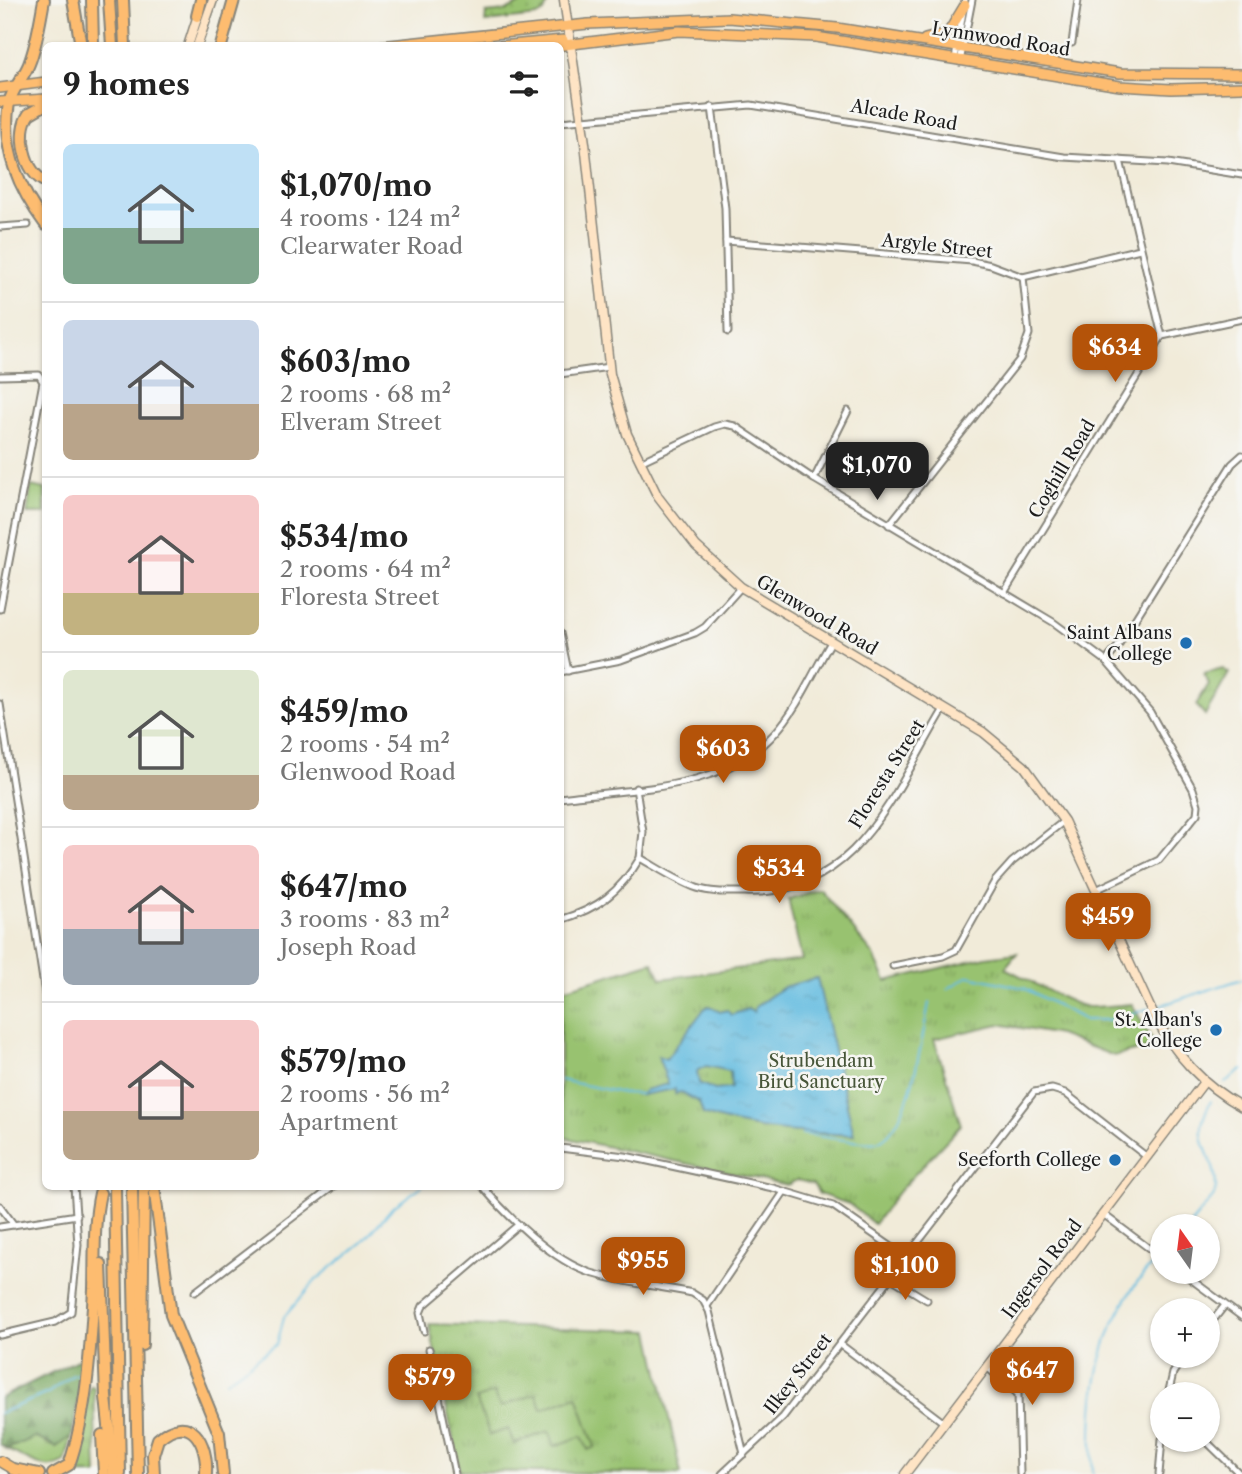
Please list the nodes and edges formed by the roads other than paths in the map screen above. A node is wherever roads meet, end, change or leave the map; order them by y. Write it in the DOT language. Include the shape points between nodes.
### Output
graph roads {
  1 [pos="44,0"];
  2 [pos="73,0"];
  3 [pos="92,0"];
  4 [pos="109,0"];
  5 [pos="123,0"];
  6 [pos="202,0"];
  7 [pos="213,0"];
  8 [pos="234,0"];
  9 [pos="564,0"];
  10 [pos="1078,0"];
  11 [pos="968,2"];
  12 [pos="197,16"];
  13 [pos="568,26"];
  14 [pos="910,39"];
  15 [pos="80,42"];
  16 [pos="93,42"];
  17 [pos="112,42"];
  18 [pos="125,42"];
  19 [pos="189,42"];
  20 [pos="198,42"];
  21 [pos="222,42"];
  22 [pos="418,42"];
  23 [pos="539,42"];
  24 [pos="1072,43"];
  25 [pos="571,44"];
  26 [pos="564,45"];
  27 [pos="961,48"];
  28 [pos="957,61"];
  29 [pos="1242,74"];
  30 [pos="42,83"];
  31 [pos="17,86"];
  32 [pos="1242,87"];
  33 [pos="0,88"];
  34 [pos="5,102"];
  35 [pos="42,102"];
  36 [pos="42,105"];
  37 [pos="712,107"];
  38 [pos="582,120"];
  39 [pos="564,122"];
  40 [pos="1119,160"];
  41 [pos="1242,175"];
  42 [pos="42,180"];
  43 [pos="42,220"];
  44 [pos="28,225"];
  45 [pos="0,227"];
  46 [pos="726,241"];
  47 [pos="1140,249"];
  48 [pos="1023,277"];
  49 [pos="1242,319"];
  50 [pos="729,332"];
  51 [pos="1162,336"];
  52 [pos="609,368"];
  53 [pos="564,374"];
  54 [pos="0,376"];
  55 [pos="42,382"];
  56 [pos="42,391"];
  57 [pos="848,411"];
  58 [pos="831,446"];
  59 [pos="1242,455"];
  60 [pos="640,462"];
  61 [pos="869,471"];
  62 [pos="814,480"];
  63 [pos="889,525"];
  64 [pos="3,577"];
  65 [pos="741,587"];
  66 [pos="1003,593"];
  67 [pos="0,609"];
  68 [pos="831,642"];
  69 [pos="564,652"];
  70 [pos="1106,661"];
  71 [pos="568,671"];
  72 [pos="564,672"];
  73 [pos="0,705"];
  74 [pos="944,709"];
  75 [pos="636,788"];
  76 [pos="564,797"];
  77 [pos="1064,821"];
  78 [pos="640,858"];
  79 [pos="1096,890"];
  80 [pos="564,918"];
  81 [pos="893,966"];
  82 [pos="42,973"];
  83 [pos="1204,1082"];
  84 [pos="1242,1107"];
  85 [pos="564,1149"];
  86 [pos="1147,1157"];
  87 [pos="74,1190"];
  88 [pos="100,1190"];
  89 [pos="115,1190"];
  90 [pos="132,1190"];
  91 [pos="144,1190"];
  92 [pos="155,1190"];
  93 [pos="329,1190"];
  94 [pos="486,1190"];
  95 [pos="784,1192"];
  96 [pos="0,1206"];
  97 [pos="1103,1214"];
  98 [pos="77,1215"];
  99 [pos="518,1224"];
  100 [pos="14,1225"];
  101 [pos="0,1227"];
  102 [pos="1150,1249"];
  103 [pos="906,1257"];
  104 [pos="891,1278"];
  105 [pos="1197,1284"];
  106 [pos="195,1292"];
  107 [pos="927,1300"];
  108 [pos="102,1305"];
  109 [pos="1225,1305"];
  110 [pos="707,1306"];
  111 [pos="1220,1311"];
  112 [pos="1242,1317"];
  113 [pos="424,1331"];
  114 [pos="0,1335"];
  115 [pos="839,1344"];
  116 [pos="429,1349"];
  117 [pos="987,1367"];
  118 [pos="943,1422"];
  119 [pos="137,1434"];
  120 [pos="1161,1452"];
  121 [pos="1217,1452"];
  122 [pos="744,1454"];
  123 [pos="0,1461"];
  124 [pos="18,1472"];
  125 [pos="39,1474"];
  126 [pos="53,1474"];
  127 [pos="104,1474"];
  128 [pos="114,1474"];
  129 [pos="120,1474"];
  130 [pos="138,1474"];
  131 [pos="154,1474"];
  132 [pos="206,1474"];
  133 [pos="223,1474"];
  134 [pos="455,1474"];
  135 [pos="722,1474"];
  136 [pos="905,1474"];
  137 [pos="1020,1474"];
  138 [pos="1159,1474"];
  139 [pos="1240,1474"];
  1 -- 31 [label="highway" via="30,60"];
  2 -- 15 [label="highway"];
  3 -- 16 [label="highway"];
  4 -- 17 [label="highway"];
  5 -- 18 [label="highway"];
  6 -- 12 [label="highway"];
  7 -- 20 [label="street"];
  8 -- 21 [label="highway"];
  9 -- 13 [label="street, Glenwood Road"];
  10 -- 24 [label="street"];
  11 -- 14 [label="main road" via="948,33"];
  11 -- 27 [label="street"];
  12 -- 19 [label="street"];
  13 -- 14 [label="main road, Lynnwood Road" via="729,18"];
  13 -- 22 [label="main road, Lynnwood Road"];
  13 -- 25 [label="street, Glenwood Road"];
  14 -- 27 [label="main road, Lynnwood Road"];
  23 -- 25 [label="main road"];
  25 -- 26 [label="main road, Lynnwood Road"];
  25 -- 28 [label="main road, Lynnwood Road" via="680,32 771,33"];
  25 -- 38 [label="street, Glenwood Road"];
  27 -- 28 [label="street"];
  27 -- 29 [label="main road, Lynnwood Road" via="1120,73"];
  28 -- 32 [label="main road, Lynnwood Road" via="1120,86"];
  30 -- 31 [label="main road"];
  31 -- 33 [label="main road"];
  31 -- 34 [label="highway"];
  34 -- 35 [label="main road"];
  34 -- 43 [label="highway" via="15,175"];
  36 -- 42 [label="highway" via="29,114 23,131 29,164"];
  37 -- 38 [label="street, Alcade Road"];
  37 -- 40 [label="street, Alcade Road" via="786,108 1064,157"];
  37 -- 46 [label="street"];
  38 -- 39 [label="street, Alcade Road"];
  38 -- 52 [label="street, Glenwood Road"];
  40 -- 41 [label="street, Alcade Road"];
  40 -- 47 [label="street"];
  44 -- 45 [label="street"];
  46 -- 48 [label="street, Argyle Street" via="972,261"];
  46 -- 50 [label="street"];
  47 -- 48 [label="street"];
  47 -- 51 [label="street"];
  48 -- 63 [label="street" via="1029,334 1020,359"];
  49 -- 51 [label="street"];
  51 -- 66 [label="street, Coghill Road"];
  52 -- 53 [label="street"];
  52 -- 60 [label="street, Glenwood Road"];
  54 -- 55 [label="street" via="33,372"];
  56 -- 64 [label="street"];
  57 -- 58 [label="street"];
  58 -- 61 [label="street"];
  58 -- 62 [label="street"];
  59 -- 70 [label="street"];
  60 -- 62 [label="street" via="725,424 740,429"];
  60 -- 65 [label="street, Glenwood Road" via="684,532"];
  62 -- 63 [label="street"];
  63 -- 66 [label="street"];
  64 -- 67 [label="street"];
  65 -- 68 [label="street, Glenwood Road"];
  65 -- 71 [label="street" via="695,633 638,656"];
  66 -- 70 [label="street"];
  68 -- 74 [label="street, Glenwood Road"];
  68 -- 75 [label="street" via="778,730 760,746 712,776"];
  69 -- 71 [label="street"];
  70 -- 79 [label="street" via="1165,733 1198,807 1192,823 1163,857"];
  71 -- 72 [label="street"];
  73 -- 82 [label="street"];
  74 -- 77 [label="street, Glenwood Road" via="1010,753"];
  74 -- 78 [label="street, Floresta Street" via="870,832 824,876 769,893 713,891"];
  75 -- 76 [label="street"];
  75 -- 78 [label="street" via="643,832"];
  77 -- 79 [label="street, Glenwood Road"];
  77 -- 81 [label="street" via="1012,862 992,886 956,950"];
  78 -- 80 [label="street" via="612,897"];
  79 -- 83 [label="street, Glenwood Road" via="1154,1016 1182,1060"];
  83 -- 84 [label="street, Glenwood Road"];
  83 -- 86 [label="street, Ingersol Road"];
  85 -- 95 [label="street" via="618,1154"];
  86 -- 97 [label="street, Ingersol Road"];
  86 -- 103 [label="street, Ilkey Street" via="1065,1093 1038,1091"];
  87 -- 98 [label="street"];
  88 -- 108 [label="highway"];
  88 -- 126 [label="highway" via="94,1290 76,1436 69,1465"];
  89 -- 129 [label="highway"];
  90 -- 119 [label="highway"];
  91 -- 119 [label="highway"];
  92 -- 133 [label="highway" via="171,1315 219,1433"];
  93 -- 106 [label="street"];
  94 -- 99 [label="street"];
  95 -- 103 [label="street" via="842,1210"];
  95 -- 110 [label="street"];
  96 -- 100 [label="street"];
  97 -- 102 [label="street"];
  97 -- 117 [label="street, Ingersol Road"];
  98 -- 100 [label="street"];
  98 -- 114 [label="street" via="71,1312 55,1322"];
  99 -- 110 [label="street" via="582,1269 692,1293"];
  99 -- 113 [label="street" via="423,1306"];
  100 -- 101 [label="street"];
  103 -- 104 [label="street, Ilkey Street"];
  104 -- 107 [label="street"];
  104 -- 115 [label="street, Ilkey Street"];
  105 -- 109 [label="street"];
  108 -- 127 [label="highway" via="99,1376"];
  108 -- 128 [label="highway"];
  109 -- 111 [label="street"];
  109 -- 112 [label="street"];
  110 -- 122 [label="street"];
  115 -- 118 [label="street"];
  115 -- 122 [label="street, Ilkey Street" via="779,1422"];
  116 -- 134 [label="street"];
  117 -- 118 [label="street, Ingersol Road"];
  117 -- 137 [label="street" via="1018,1394"];
  118 -- 136 [label="street, Ingersol Road"];
  119 -- 130 [label="highway"];
  120 -- 138 [label="street"];
  121 -- 139 [label="street"];
  122 -- 135 [label="street, Ilkey Street"];
  123 -- 124 [label="main road"];
  124 -- 125 [label="highway"];
  131 -- 132 [label="highway" via="158,1438 185,1429 197,1434 205,1446"];
}
